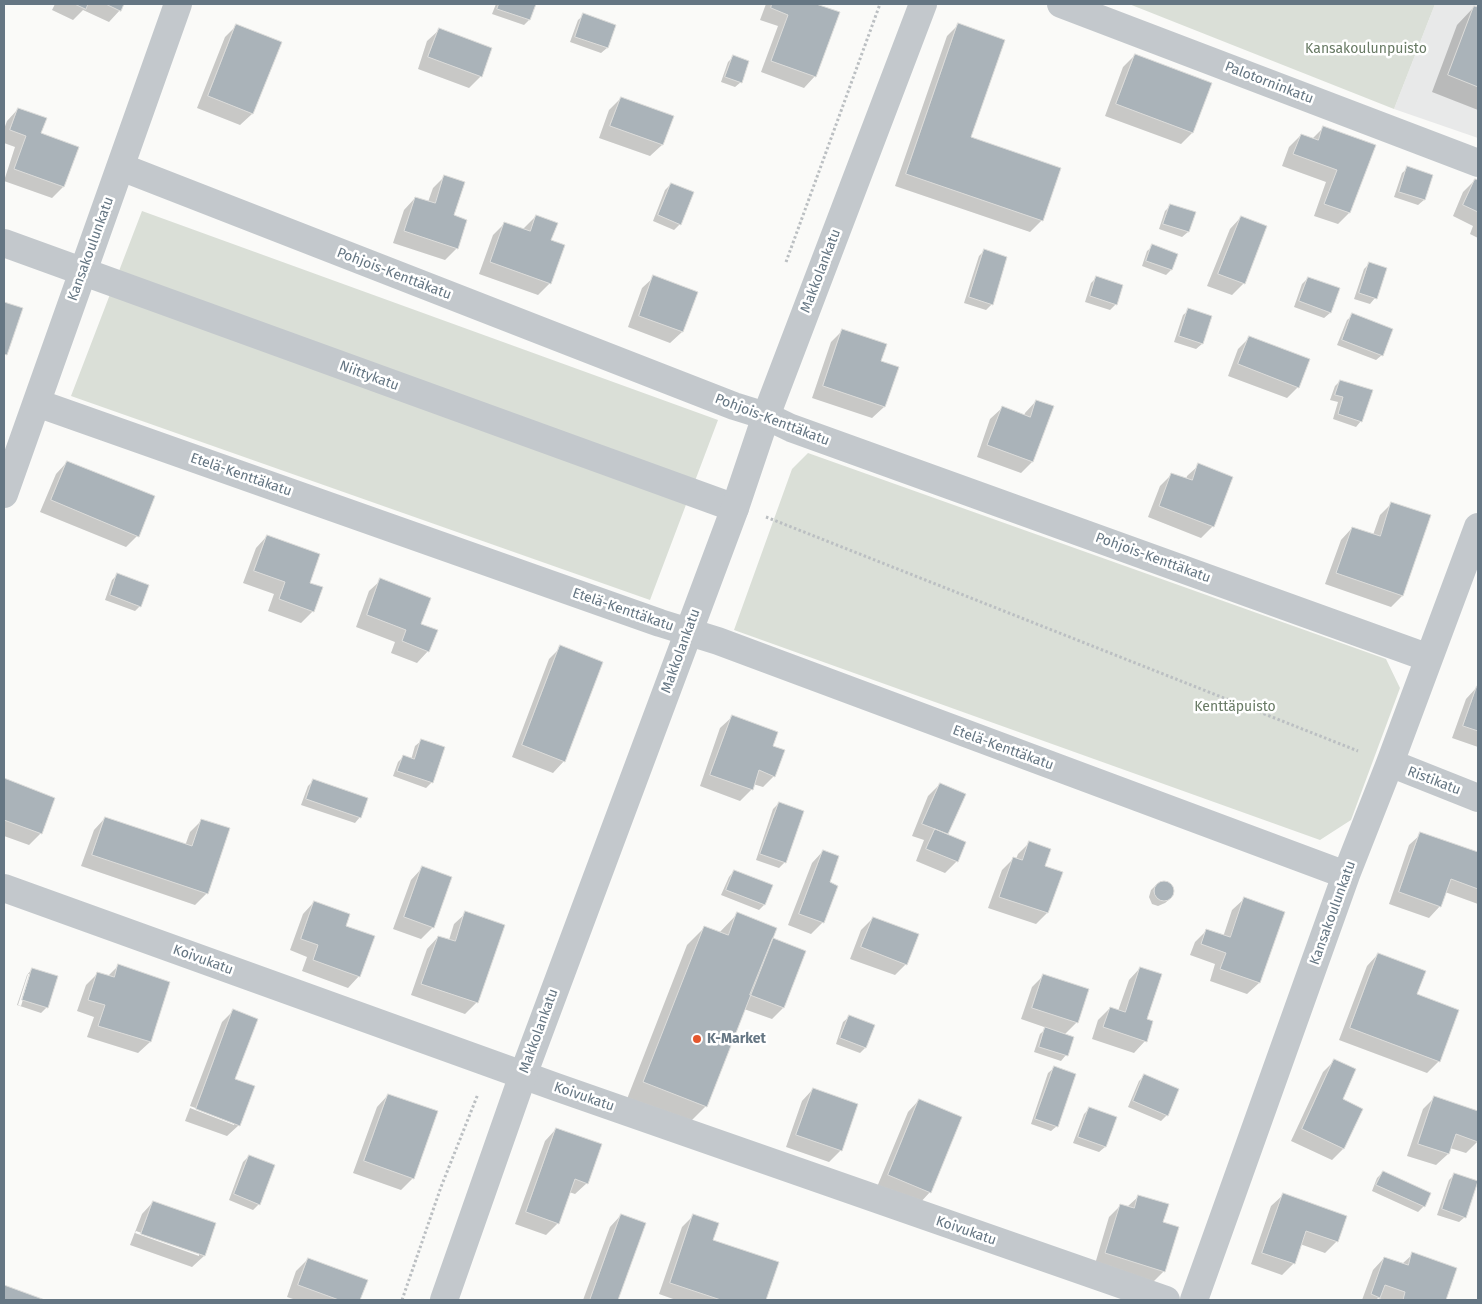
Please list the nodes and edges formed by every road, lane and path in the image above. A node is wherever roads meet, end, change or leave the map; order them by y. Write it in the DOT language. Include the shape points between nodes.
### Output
graph roads {
  1 [pos="178,4"];
  2 [pos="923,4"];
  3 [pos="1060,4"];
  4 [pos="1478,163"];
  5 [pos="121,168"];
  6 [pos="4,243"];
  7 [pos="82,272"];
  8 [pos="37,403"];
  9 [pos="766,416"];
  10 [pos="4,494"];
  11 [pos="735,508"];
  12 [pos="761,515"];
  13 [pos="1478,527"];
  14 [pos="688,632"];
  15 [pos="1429,658"];
  16 [pos="1390,763"];
  17 [pos="1478,798"];
  18 [pos="1346,875"];
  19 [pos="4,888"];
  20 [pos="523,1075"];
  21 [pos="444,1300"];
  22 [pos="1166,1300"];
  23 [pos="1194,1300"];
  1 -- 5 [label="street, Kansakoulunkatu"];
  2 -- 9 [label="street, Makkolankatu"];
  3 -- 4 [label="street, Palotorninkatu"];
  5 -- 7 [label="street, Kansakoulunkatu"];
  5 -- 9 [label="street, Pohjois-Kenttäkatu"];
  6 -- 7 [label="street, Niittykatu"];
  7 -- 8 [label="street, Kansakoulunkatu"];
  7 -- 11 [label="street, Niittykatu"];
  8 -- 10 [label="street, Kansakoulunkatu"];
  8 -- 14 [label="street, Etelä-Kenttäkatu"];
  9 -- 11 [label="street, Makkolankatu"];
  9 -- 15 [label="street, Pohjois-Kenttäkatu" via="791,428"];
  11 -- 14 [label="street, Makkolankatu"];
  12 -- 16 [label="path"];
  13 -- 15 [label="street, Kansakoulunkatu"];
  14 -- 18 [label="street, Etelä-Kenttäkatu"];
  14 -- 20 [label="street, Makkolankatu"];
  15 -- 16 [label="street, Kansakoulunkatu"];
  16 -- 17 [label="street, Ristikatu"];
  16 -- 18 [label="street, Kansakoulunkatu"];
  18 -- 23 [label="street, Kansakoulunkatu"];
  19 -- 20 [label="street, Koivukatu"];
  20 -- 21 [label="street, Makkolankatu"];
  20 -- 22 [label="street, Koivukatu"];
}
